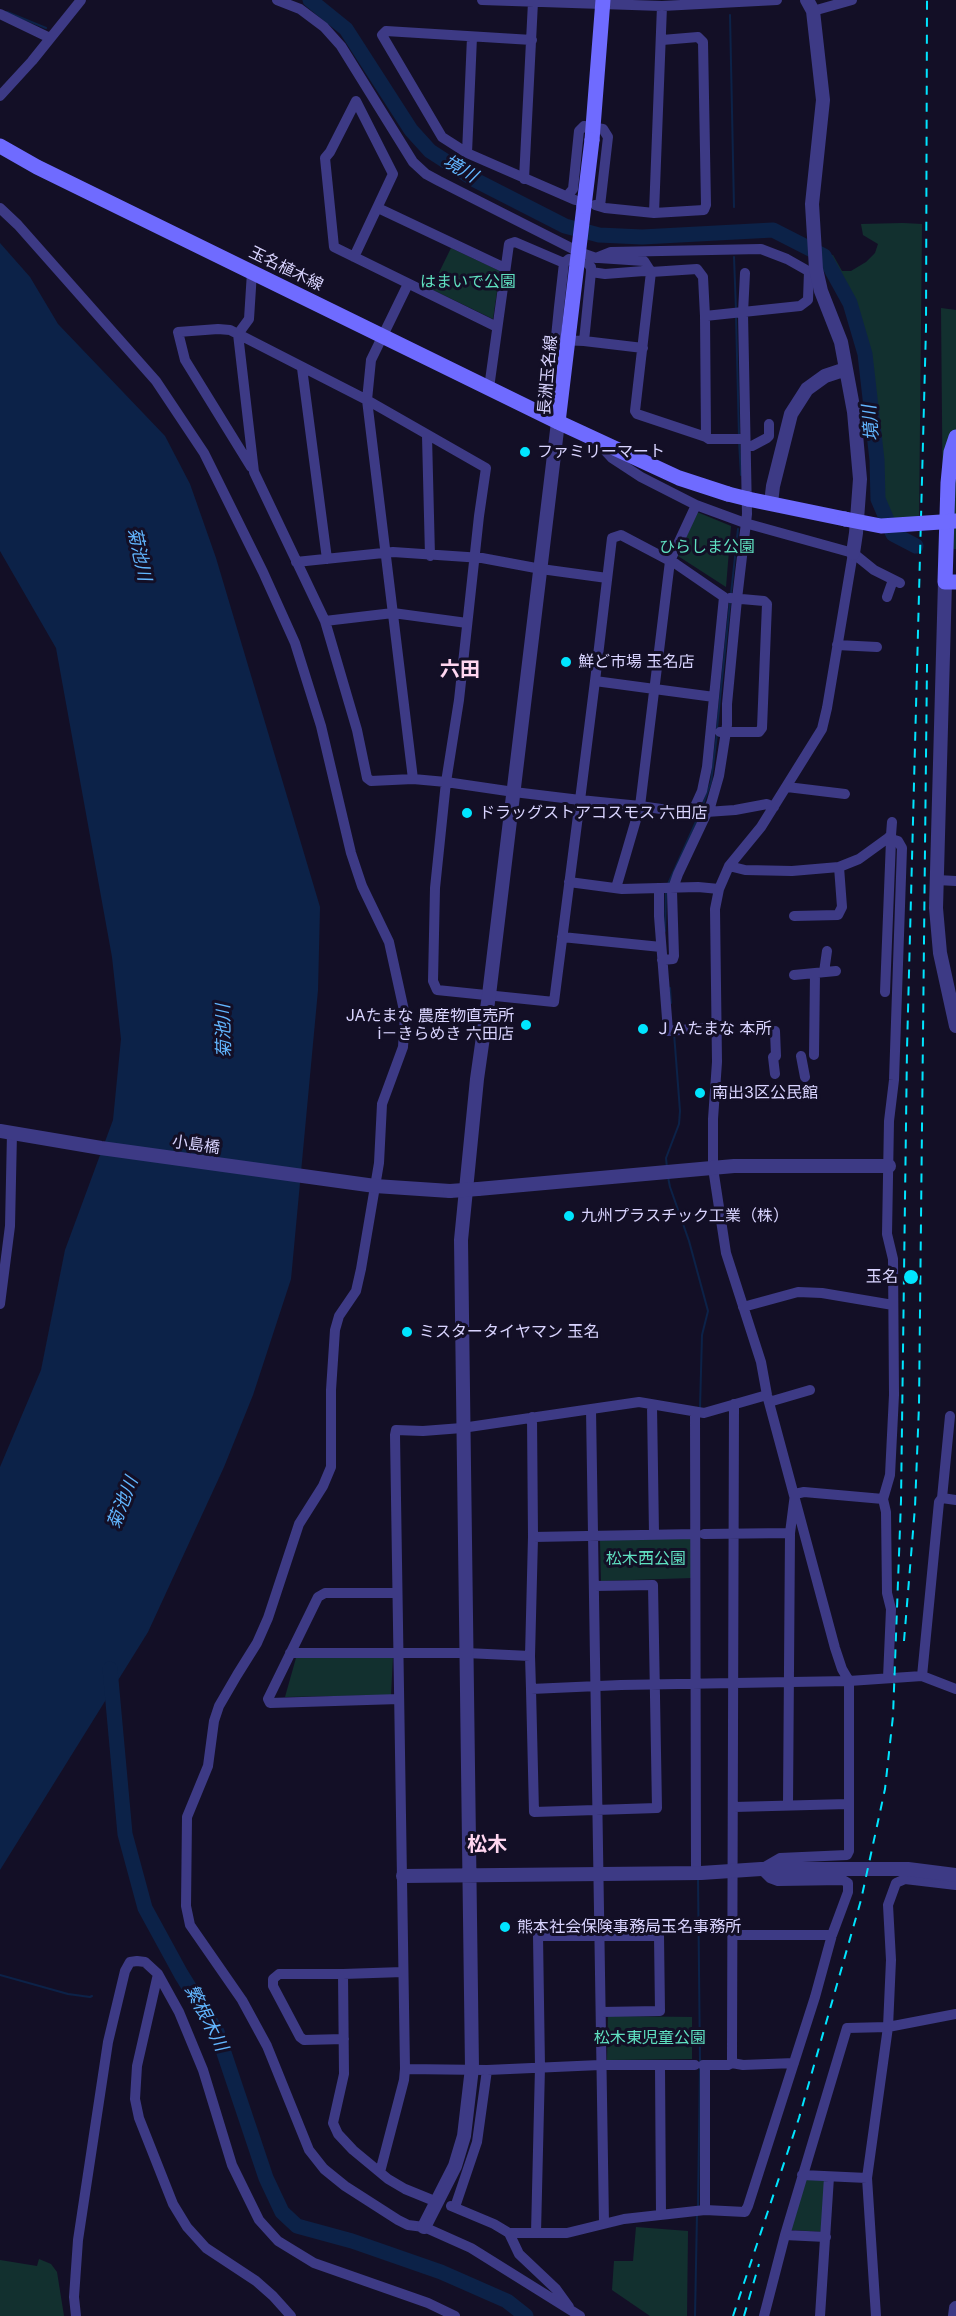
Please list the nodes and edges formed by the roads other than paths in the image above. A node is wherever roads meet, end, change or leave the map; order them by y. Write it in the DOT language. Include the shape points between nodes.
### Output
graph roads {
  1 [pos="81,0"];
  2 [pos="277,0"];
  3 [pos="482,0"];
  4 [pos="777,0"];
  5 [pos="852,0"];
  6 [pos="516,1"];
  7 [pos="563,1"];
  8 [pos="533,2"];
  9 [pos="603,2"];
  10 [pos="810,5"];
  11 [pos="662,6"];
  12 [pos="0,14"];
  13 [pos="472,37"];
  14 [pos="50,38"];
  15 [pos="532,40"];
  16 [pos="662,40"];
  17 [pos="0,96"];
  18 [pos="0,146"];
  19 [pos="467,153"];
  20 [pos="525,179"];
  21 [pos="584,205"];
  22 [pos="0,208"];
  23 [pos="378,208"];
  24 [pos="654,213"];
  25 [pos="354,257"];
  26 [pos="581,259"];
  27 [pos="505,268"];
  28 [pos="252,272"];
  29 [pos="651,272"];
  30 [pos="814,272"];
  31 [pos="745,273"];
  32 [pos="408,284"];
  33 [pos="738,313"];
  34 [pos="705,316"];
  35 [pos="497,327"];
  36 [pos="238,334"];
  37 [pos="382,336"];
  38 [pos="576,341"];
  39 [pos="643,348"];
  40 [pos="302,368"];
  41 [pos="846,369"];
  42 [pos="489,388"];
  43 [pos="367,400"];
  44 [pos="558,422"];
  45 [pos="769,424"];
  46 [pos="427,435"];
  47 [pos="706,437"];
  48 [pos="956,437"];
  49 [pos="594,438"];
  50 [pos="742,441"];
  51 [pos="254,472"];
  52 [pos="771,503"];
  53 [pos="696,505"];
  54 [pos="956,521"];
  55 [pos="745,523"];
  56 [pos="386,553"];
  57 [pos="853,553"];
  58 [pos="430,556"];
  59 [pos="475,558"];
  60 [pos="327,559"];
  61 [pos="670,561"];
  62 [pos="296,562"];
  63 [pos="540,569"];
  64 [pos="607,578"];
  65 [pos="950,582"];
  66 [pos="886,597"];
  67 [pos="731,598"];
  68 [pos="393,613"];
  69 [pos="325,621"];
  70 [pos="467,623"];
  71 [pos="837,645"];
  72 [pos="877,647"];
  73 [pos="595,681"];
  74 [pos="654,688"];
  75 [pos="714,697"];
  76 [pos="718,732"];
  77 [pos="413,778"];
  78 [pos="446,782"];
  79 [pos="787,787"];
  80 [pos="514,792"];
  81 [pos="845,794"];
  82 [pos="580,800"];
  83 [pos="640,806"];
  84 [pos="774,807"];
  85 [pos="700,813"];
  86 [pos="892,822"];
  87 [pos="906,835"];
  88 [pos="890,838"];
  89 [pos="729,866"];
  90 [pos="839,867"];
  91 [pos="937,880"];
  92 [pos="956,881"];
  93 [pos="569,882"];
  94 [pos="667,887"];
  95 [pos="616,888"];
  96 [pos="719,889"];
  97 [pos="794,916"];
  98 [pos="562,937"];
  99 [pos="661,947"];
  100 [pos="827,951"];
  101 [pos="666,959"];
  102 [pos="825,972"];
  103 [pos="794,975"];
  104 [pos="885,992"];
  105 [pos="489,995"];
  106 [pos="956,1026"];
  107 [pos="717,1027"];
  108 [pos="775,1031"];
  109 [pos="814,1055"];
  110 [pos="801,1056"];
  111 [pos="775,1074"];
  112 [pos="804,1077"];
  113 [pos="11,1133"];
  114 [pos="889,1166"];
  115 [pos="713,1168"];
  116 [pos="370,1186"];
  117 [pos="0,1304"];
  118 [pos="893,1305"];
  119 [pos="743,1307"];
  120 [pos="810,1390"];
  121 [pos="768,1398"];
  122 [pos="734,1404"];
  123 [pos="652,1406"];
  124 [pos="591,1408"];
  125 [pos="699,1413"];
  126 [pos="950,1416"];
  127 [pos="532,1418"];
  128 [pos="462,1428"];
  129 [pos="795,1494"];
  130 [pos="942,1498"];
  131 [pos="883,1499"];
  132 [pos="956,1500"];
  133 [pos="734,1533"];
  134 [pos="790,1533"];
  135 [pos="654,1534"];
  136 [pos="700,1534"];
  137 [pos="593,1535"];
  138 [pos="533,1537"];
  139 [pos="594,1586"];
  140 [pos="397,1593"];
  141 [pos="399,1652"];
  142 [pos="290,1653"];
  143 [pos="466,1653"];
  144 [pos="530,1656"];
  145 [pos="922,1676"];
  146 [pos="888,1678"];
  147 [pos="849,1681"];
  148 [pos="734,1683"];
  149 [pos="789,1683"];
  150 [pos="701,1684"];
  151 [pos="657,1685"];
  152 [pos="597,1686"];
  153 [pos="531,1689"];
  154 [pos="956,1689"];
  155 [pos="399,1700"];
  156 [pos="788,1804"];
  157 [pos="848,1804"];
  158 [pos="734,1807"];
  159 [pos="598,1809"];
  160 [pos="761,1869"];
  161 [pos="733,1870"];
  162 [pos="698,1873"];
  163 [pos="598,1874"];
  164 [pos="403,1875"];
  165 [pos="469,1875"];
  166 [pos="956,1875"];
  167 [pos="956,1885"];
  168 [pos="733,1935"];
  169 [pos="832,1935"];
  170 [pos="599,1936"];
  171 [pos="403,1972"];
  172 [pos="159,1974"];
  173 [pos="343,1974"];
  174 [pos="601,2012"];
  175 [pos="956,2014"];
  176 [pos="888,2026"];
  177 [pos="344,2039"];
  178 [pos="732,2063"];
  179 [pos="794,2063"];
  180 [pos="600,2064"];
  181 [pos="701,2065"];
  182 [pos="660,2066"];
  183 [pos="540,2067"];
  184 [pos="472,2068"];
  185 [pos="405,2069"];
  186 [pos="487,2070"];
  187 [pos="380,2172"];
  188 [pos="802,2175"];
  189 [pos="829,2177"];
  190 [pos="867,2178"];
  191 [pos="432,2200"];
  192 [pos="699,2210"];
  193 [pos="661,2215"];
  194 [pos="604,2223"];
  195 [pos="424,2227"];
  196 [pos="509,2233"];
  197 [pos="536,2233"];
  198 [pos="785,2235"];
  199 [pos="826,2237"];
  200 [pos="956,2308"];
  201 [pos="576,2313"];
  202 [pos="76,2316"];
  203 [pos="291,2316"];
  204 [pos="455,2316"];
  205 [pos="764,2316"];
  206 [pos="820,2316"];
  207 [pos="876,2316"];
  208 [pos="955,2316"];
  1 -- 14 [label="street"];
  2 -- 26 [label="street" via="300,9 324,27 413,162 426,174"];
  3 -- 6 [label="street"];
  4 -- 11 [label="street"];
  5 -- 10 [label="street"];
  6 -- 8 [label="street"];
  7 -- 8 [label="street"];
  7 -- 9 [label="street"];
  8 -- 15 [label="street"];
  9 -- 11 [label="street"];
  9 -- 21 [label="main road, 長洲玉名線, bridge"];
  10 -- 30 [label="street" via="823,100 812,204"];
  11 -- 16 [label="street"];
  12 -- 14 [label="street"];
  13 -- 15 [label="street"];
  13 -- 19 [label="street"];
  13 -- 19 [label="street" via="386,31 382,35 442,137"];
  14 -- 17 [label="street"];
  15 -- 20 [label="street"];
  16 -- 24 [label="street"];
  16 -- 24 [label="street" via="698,37 703,42 706,205 704,210"];
  18 -- 28 [label="main road, 玉名植木線"];
  19 -- 20 [label="street"];
  20 -- 21 [label="street"];
  21 -- 24 [label="street"];
  21 -- 26 [label="main road, 長洲玉名線"];
  22 -- 116 [label="street" via="156,381 204,453 295,643 321,726 351,853 389,942 405,1015 403,1047 382,1104 379,1163"];
  23 -- 25 [label="street"];
  23 -- 25 [label="street" via="393,174 356,101 325,158 334,247"];
  23 -- 27 [label="street"];
  25 -- 32 [label="street"];
  26 -- 27 [label="street" via="515,242 509,244"];
  26 -- 29 [label="street" via="605,274"];
  26 -- 30 [label="street" via="611,252 761,249"];
  26 -- 38 [label="main road, 長洲玉名線"];
  26 -- 38 [label="street"];
  27 -- 35 [label="street"];
  28 -- 36 [label="street" via="249,319"];
  28 -- 37 [label="main road, 玉名植木線"];
  29 -- 34 [label="street" via="697,269 703,277"];
  29 -- 39 [label="street"];
  30 -- 33 [label="street" via="808,300 800,306"];
  30 -- 41 [label="street" via="841,342"];
  31 -- 33 [label="street"];
  32 -- 35 [label="street"];
  32 -- 37 [label="street"];
  33 -- 34 [label="street"];
  33 -- 50 [label="street"];
  34 -- 47 [label="street"];
  35 -- 42 [label="street"];
  36 -- 40 [label="street"];
  36 -- 51 [label="street"];
  36 -- 51 [label="street" via="218,329 178,332 185,360"];
  37 -- 42 [label="main road, 玉名植木線"];
  37 -- 43 [label="street" via="371,360"];
  38 -- 39 [label="street"];
  38 -- 44 [label="main road, 長洲玉名線"];
  39 -- 47 [label="street" via="637,414"];
  40 -- 43 [label="street"];
  40 -- 60 [label="street"];
  41 -- 52 [label="street" via="825,376 807,389 791,414"];
  41 -- 57 [label="street" via="860,479"];
  42 -- 44 [label="main road, 玉名植木線"];
  43 -- 46 [label="street"];
  43 -- 56 [label="street"];
  44 -- 49 [label="main road, 長洲玉名線"];
  44 -- 63 [label="street"];
  45 -- 50 [label="street" via="766,438 752,446"];
  46 -- 58 [label="street"];
  46 -- 59 [label="street" via="486,468"];
  47 -- 50 [label="street"];
  48 -- 65 [label="main road" via="951,456 946,550"];
  49 -- 52 [label="main road, 長洲玉名線, bridge" via="679,478"];
  49 -- 53 [label="street" via="622,465"];
  50 -- 55 [label="street" via="747,487"];
  51 -- 62 [label="street"];
  52 -- 54 [label="main road, 長洲玉名線, bridge" via="881,525"];
  53 -- 55 [label="street"];
  53 -- 61 [label="street"];
  55 -- 57 [label="street"];
  55 -- 67 [label="street"];
  56 -- 58 [label="street"];
  56 -- 60 [label="street"];
  56 -- 68 [label="street"];
  57 -- 66 [label="street" via="896,581"];
  57 -- 71 [label="street"];
  58 -- 59 [label="street"];
  59 -- 63 [label="street"];
  59 -- 70 [label="street"];
  60 -- 62 [label="street"];
  61 -- 64 [label="street" via="621,535 612,538"];
  61 -- 67 [label="street"];
  61 -- 74 [label="street"];
  62 -- 69 [label="street"];
  63 -- 64 [label="street"];
  63 -- 80 [label="street"];
  64 -- 73 [label="street"];
  65 -- 91 [label="street"];
  67 -- 75 [label="street"];
  67 -- 76 [label="street"];
  67 -- 76 [label="street" via="768,604 762,728 759,732"];
  68 -- 69 [label="street"];
  68 -- 70 [label="street"];
  68 -- 77 [label="street"];
  69 -- 77 [label="street" via="367,778"];
  70 -- 78 [label="street"];
  71 -- 72 [label="street"];
  71 -- 79 [label="street" via="822,729"];
  73 -- 74 [label="street"];
  73 -- 82 [label="street"];
  74 -- 75 [label="street"];
  74 -- 83 [label="street"];
  75 -- 76 [label="street"];
  76 -- 85 [label="street" via="720,776"];
  77 -- 78 [label="street"];
  78 -- 80 [label="street"];
  78 -- 105 [label="street" via="435,888 434,981 437,990"];
  79 -- 81 [label="street"];
  79 -- 84 [label="street"];
  80 -- 82 [label="street"];
  80 -- 105 [label="street"];
  82 -- 83 [label="street"];
  82 -- 93 [label="street"];
  83 -- 85 [label="street"];
  83 -- 95 [label="street"];
  84 -- 85 [label="street" via="767,804"];
  84 -- 89 [label="street"];
  85 -- 94 [label="street"];
  86 -- 88 [label="street"];
  87 -- 88 [label="street"];
  88 -- 90 [label="street"];
  88 -- 104 [label="street"];
  88 -- 114 [label="street" via="903,848"];
  89 -- 90 [label="street" via="792,871"];
  89 -- 96 [label="street"];
  90 -- 97 [label="street" via="842,907 837,915"];
  91 -- 92 [label="street"];
  91 -- 106 [label="street" via="940,953"];
  93 -- 95 [label="street"];
  93 -- 98 [label="street"];
  94 -- 95 [label="street"];
  94 -- 96 [label="street"];
  94 -- 99 [label="street"];
  94 -- 101 [label="street" via="674,957"];
  96 -- 107 [label="street" via="715,909"];
  98 -- 99 [label="street"];
  98 -- 105 [label="street" via="554,1002"];
  99 -- 101 [label="street"];
  100 -- 102 [label="street"];
  101 -- 107 [label="street" via="668,1031"];
  102 -- 103 [label="street"];
  102 -- 109 [label="street"];
  105 -- 128 [label="street" via="461,1240"];
  107 -- 115 [label="street"];
  108 -- 111 [label="street"];
  110 -- 112 [label="street"];
  113 -- 116 [label="street, 小島橋"];
  113 -- 117 [label="street" via="10,1226"];
  114 -- 115 [label="street, 小島橋"];
  114 -- 118 [label="street" via="887,1234 893,1259"];
  115 -- 116 [label="street, 小島橋, bridge" via="450,1191"];
  115 -- 119 [label="street" via="726,1253"];
  116 -- 195 [label="street" via="356,1291 339,1316 335,1330 331,1467 292,1538 257,1643 214,1721 208,1766 187,1817 186,1906 190,1925 242,2000 267,2046 309,2150 345,2187 398,2220"];
  118 -- 119 [label="street" via="798,1292"];
  118 -- 131 [label="street" via="893,1424 890,1474"];
  119 -- 121 [label="street"];
  120 -- 121 [label="street"];
  121 -- 122 [label="street"];
  121 -- 129 [label="street"];
  122 -- 125 [label="street"];
  122 -- 133 [label="street"];
  123 -- 124 [label="street" via="639,1402"];
  123 -- 125 [label="street"];
  123 -- 135 [label="street"];
  124 -- 127 [label="street"];
  124 -- 137 [label="street"];
  125 -- 136 [label="street"];
  126 -- 130 [label="street"];
  127 -- 128 [label="street"];
  127 -- 138 [label="street"];
  128 -- 140 [label="street" via="396,1430"];
  128 -- 143 [label="street"];
  129 -- 131 [label="street"];
  129 -- 134 [label="street"];
  129 -- 147 [label="street" via="835,1648"];
  130 -- 132 [label="street"];
  130 -- 145 [label="street"];
  131 -- 146 [label="street" via="891,1609"];
  133 -- 134 [label="street"];
  133 -- 136 [label="street"];
  133 -- 148 [label="street"];
  134 -- 149 [label="street"];
  135 -- 136 [label="street"];
  135 -- 137 [label="street"];
  136 -- 150 [label="street"];
  137 -- 138 [label="street"];
  137 -- 139 [label="street"];
  138 -- 144 [label="street"];
  139 -- 151 [label="street" via="653,1585"];
  139 -- 152 [label="street"];
  140 -- 141 [label="street"];
  140 -- 142 [label="street" via="325,1593 318,1597"];
  141 -- 142 [label="street"];
  141 -- 143 [label="street"];
  141 -- 155 [label="street"];
  142 -- 155 [label="street" via="268,1699 270,1703"];
  143 -- 144 [label="street"];
  143 -- 165 [label="street"];
  144 -- 153 [label="street"];
  145 -- 146 [label="street"];
  145 -- 154 [label="street"];
  146 -- 147 [label="street"];
  147 -- 149 [label="street"];
  147 -- 157 [label="street"];
  148 -- 149 [label="street"];
  148 -- 150 [label="street"];
  148 -- 158 [label="street"];
  149 -- 156 [label="street"];
  150 -- 151 [label="street"];
  150 -- 162 [label="street"];
  151 -- 152 [label="street"];
  151 -- 159 [label="street" via="657,1808"];
  152 -- 153 [label="street"];
  152 -- 159 [label="street"];
  153 -- 159 [label="street" via="534,1812"];
  155 -- 164 [label="street"];
  156 -- 157 [label="street"];
  156 -- 158 [label="street"];
  157 -- 160 [label="street" via="847,1855 780,1858"];
  158 -- 161 [label="street"];
  159 -- 163 [label="street"];
  160 -- 161 [label="street"];
  160 -- 166 [label="street" via="908,1869"];
  160 -- 169 [label="street" via="778,1881 849,1883"];
  161 -- 162 [label="street"];
  161 -- 168 [label="street"];
  162 -- 163 [label="street"];
  163 -- 165 [label="street"];
  163 -- 170 [label="street"];
  164 -- 165 [label="street"];
  164 -- 171 [label="street"];
  165 -- 184 [label="street"];
  167 -- 176 [label="street" via="905,1879 896,1883 888,1905"];
  168 -- 169 [label="street"];
  168 -- 178 [label="street"];
  169 -- 179 [label="street"];
  170 -- 174 [label="street"];
  170 -- 174 [label="street" via="659,1936 660,2012"];
  170 -- 183 [label="street" via="538,1936"];
  171 -- 173 [label="street"];
  171 -- 185 [label="street"];
  172 -- 202 [label="street" via="145,1962 130,1962 120,1989 106,2053 78,2240"];
  172 -- 203 [label="street" via="137,2066 135,2099 139,2118 173,2204 187,2227 206,2248 265,2289"];
  172 -- 204 [label="street" via="203,2070 232,2165 259,2220 278,2241 314,2263"];
  173 -- 177 [label="street"];
  173 -- 177 [label="street" via="279,1974 273,1979 273,1986 304,2040"];
  174 -- 180 [label="street"];
  175 -- 176 [label="street"];
  176 -- 188 [label="street" via="847,2028"];
  176 -- 190 [label="street"];
  177 -- 187 [label="street" via="344,2074 333,2123 353,2150"];
  178 -- 179 [label="street"];
  178 -- 181 [label="street"];
  179 -- 192 [label="street" via="745,2212"];
  180 -- 182 [label="street"];
  180 -- 183 [label="street"];
  180 -- 194 [label="street"];
  181 -- 182 [label="street"];
  181 -- 192 [label="street"];
  182 -- 193 [label="street"];
  183 -- 186 [label="street"];
  183 -- 197 [label="street"];
  184 -- 185 [label="street"];
  184 -- 186 [label="street"];
  184 -- 195 [label="street" via="464,2136 455,2166"];
  185 -- 187 [label="street"];
  186 -- 196 [label="street" via="477,2142 453,2206"];
  187 -- 191 [label="street" via="405,2189"];
  188 -- 189 [label="street"];
  188 -- 198 [label="street"];
  189 -- 190 [label="street"];
  189 -- 199 [label="street"];
  190 -- 207 [label="street"];
  192 -- 193 [label="street"];
  193 -- 194 [label="street"];
  194 -- 197 [label="street" via="567,2233"];
  195 -- 201 [label="street" via="471,2247"];
  196 -- 197 [label="street"];
  196 -- 201 [label="street" via="519,2254"];
  198 -- 199 [label="street"];
  198 -- 205 [label="street"];
  199 -- 206 [label="street"];
  200 -- 208 [label="street"];
}
